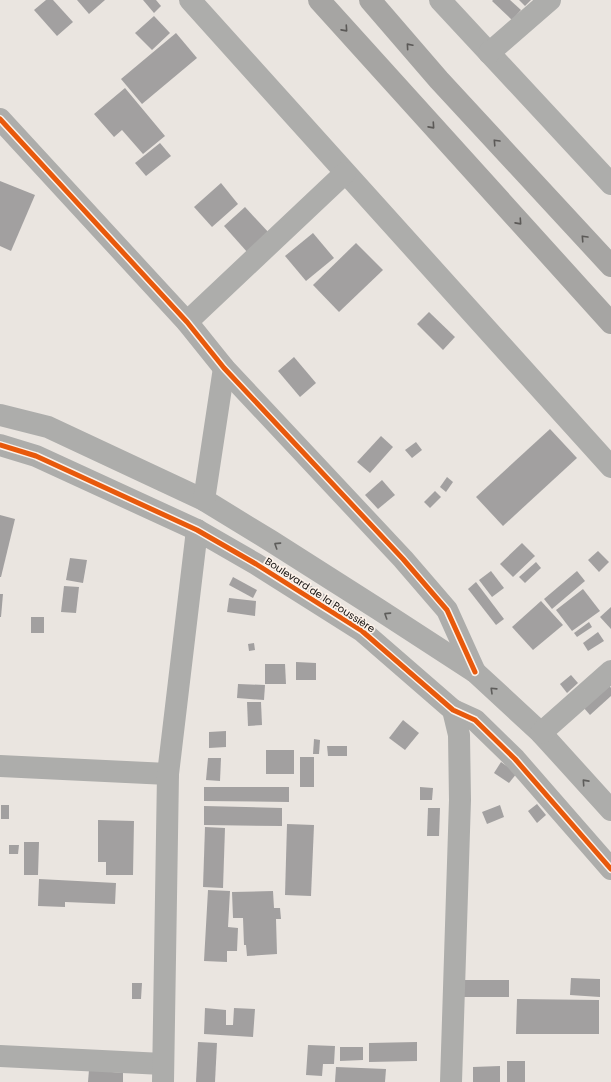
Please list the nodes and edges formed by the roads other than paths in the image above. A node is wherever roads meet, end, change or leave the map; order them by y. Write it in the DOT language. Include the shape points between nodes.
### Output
graph roads {
  1 [pos="190,0"];
  2 [pos="319,0"];
  3 [pos="370,0"];
  4 [pos="440,0"];
  5 [pos="550,0"];
  6 [pos="489,53"];
  7 [pos="0,119"];
  8 [pos="345,173"];
  9 [pos="611,184"];
  10 [pos="611,266"];
  11 [pos="187,322"];
  12 [pos="611,323"];
  13 [pos="224,368"];
  14 [pos="0,415"];
  15 [pos="0,445"];
  16 [pos="611,467"];
  17 [pos="204,500"];
  18 [pos="197,530"];
  19 [pos="611,671"];
  20 [pos="475,672"];
  21 [pos="453,710"];
  22 [pos="541,733"];
  23 [pos="0,766"];
  24 [pos="168,774"];
  25 [pos="611,810"];
  26 [pos="611,869"];
  27 [pos="0,1056"];
  28 [pos="163,1073"];
  29 [pos="451,1082"];
  1 -- 8 [label="street"];
  2 -- 12 [label="main road, one-way"];
  10 -- 3 [label="main road, one-way" via="444,86"];
  4 -- 6 [label="street"];
  5 -- 6 [label="street"];
  6 -- 9 [label="street"];
  7 -- 11 [label="street"];
  8 -- 11 [label="street"];
  8 -- 16 [label="street"];
  11 -- 13 [label="street"];
  13 -- 17 [label="street"];
  13 -- 20 [label="street" via="403,559 447,610"];
  14 -- 17 [label="street, Boulevard de la Poussière" via="48,428"];
  15 -- 18 [label="street, Boulevard de la Poussière" via="36,456"];
  20 -- 17 [label="street, Boulevard de la Poussière, one-way"];
  18 -- 21 [label="street, Boulevard de la Poussière" via="362,631"];
  18 -- 24 [label="street"];
  19 -- 22 [label="street"];
  22 -- 20 [label="street, Boulevard de la Poussière, one-way"];
  21 -- 26 [label="street, Boulevard de la Poussière" via="475,720 515,759"];
  21 -- 29 [label="street" via="459,735 460,800"];
  25 -- 22 [label="street, Boulevard de la Poussière, one-way"];
  23 -- 24 [label="street"];
  24 -- 28 [label="street"];
  27 -- 28 [label="street"];
}
